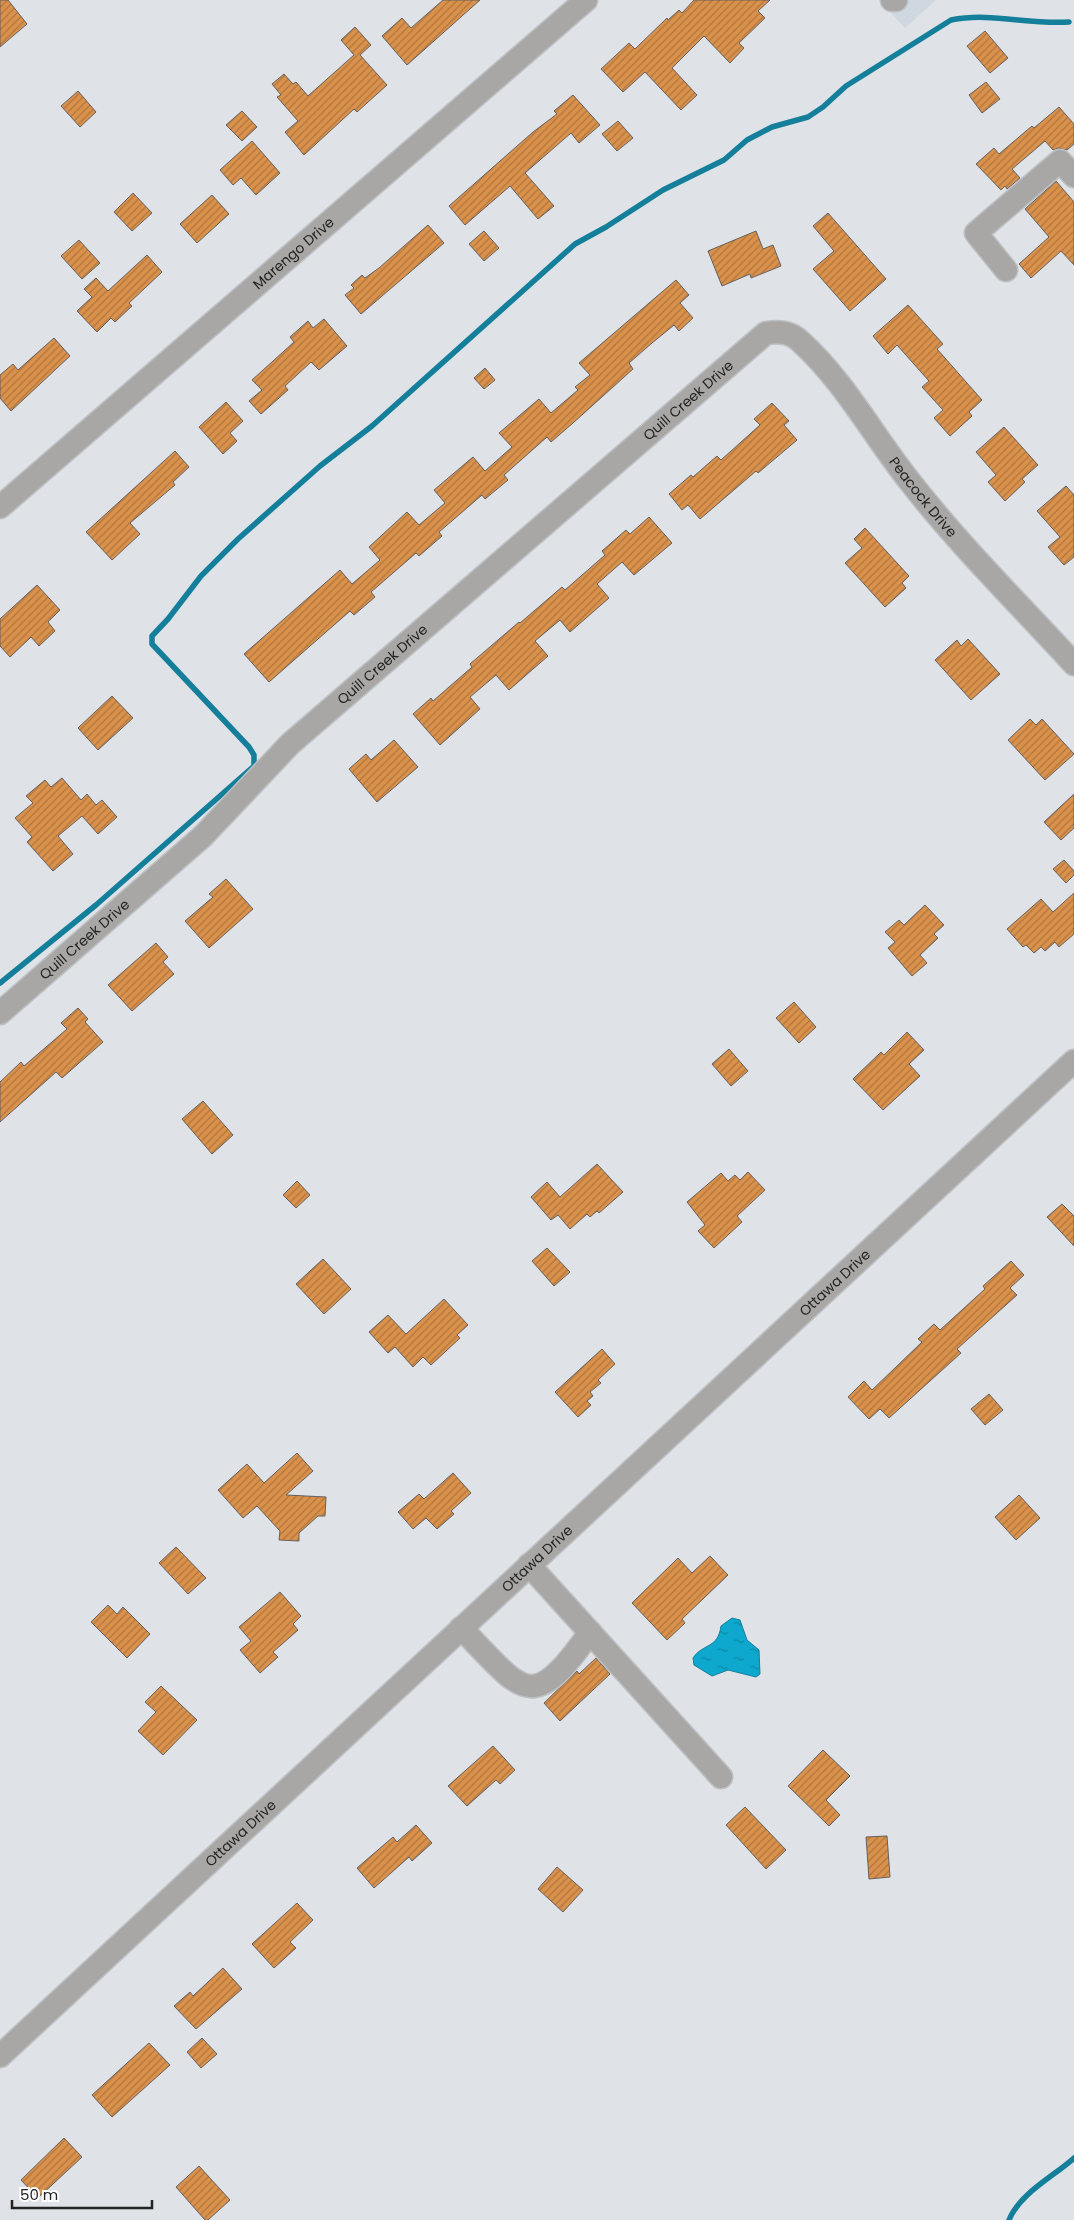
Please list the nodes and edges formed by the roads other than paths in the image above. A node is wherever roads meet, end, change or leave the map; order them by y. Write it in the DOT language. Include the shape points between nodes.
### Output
graph roads {
  1 [pos="586,0"];
  2 [pos="1074,176"];
  3 [pos="1006,270"];
  4 [pos="776,332"];
  5 [pos="0,507"];
  6 [pos="1074,664"];
  7 [pos="0,1012"];
  8 [pos="1074,1061"];
  9 [pos="529,1564"];
  10 [pos="461,1628"];
  11 [pos="590,1632"];
  12 [pos="721,1777"];
  13 [pos="0,2056"];
  1 -- 5 [label="street, Marengo Drive"];
  2 -- 3 [label="street" via="1060,161 976,233"];
  4 -- 6 [label="street, Peacock Drive" via="794,336 810,351 927,504"];
  4 -- 7 [label="street, Quill Creek Drive" via="766,333 752,344 297,738 204,836"];
  8 -- 9 [label="street, Ottawa Drive"];
  9 -- 10 [label="street, Ottawa Drive"];
  9 -- 11 [label="street"];
  10 -- 11 [label="street" via="512,1680 526,1686 551,1680 570,1661"];
  10 -- 13 [label="street, Ottawa Drive"];
  11 -- 12 [label="street"];
}
